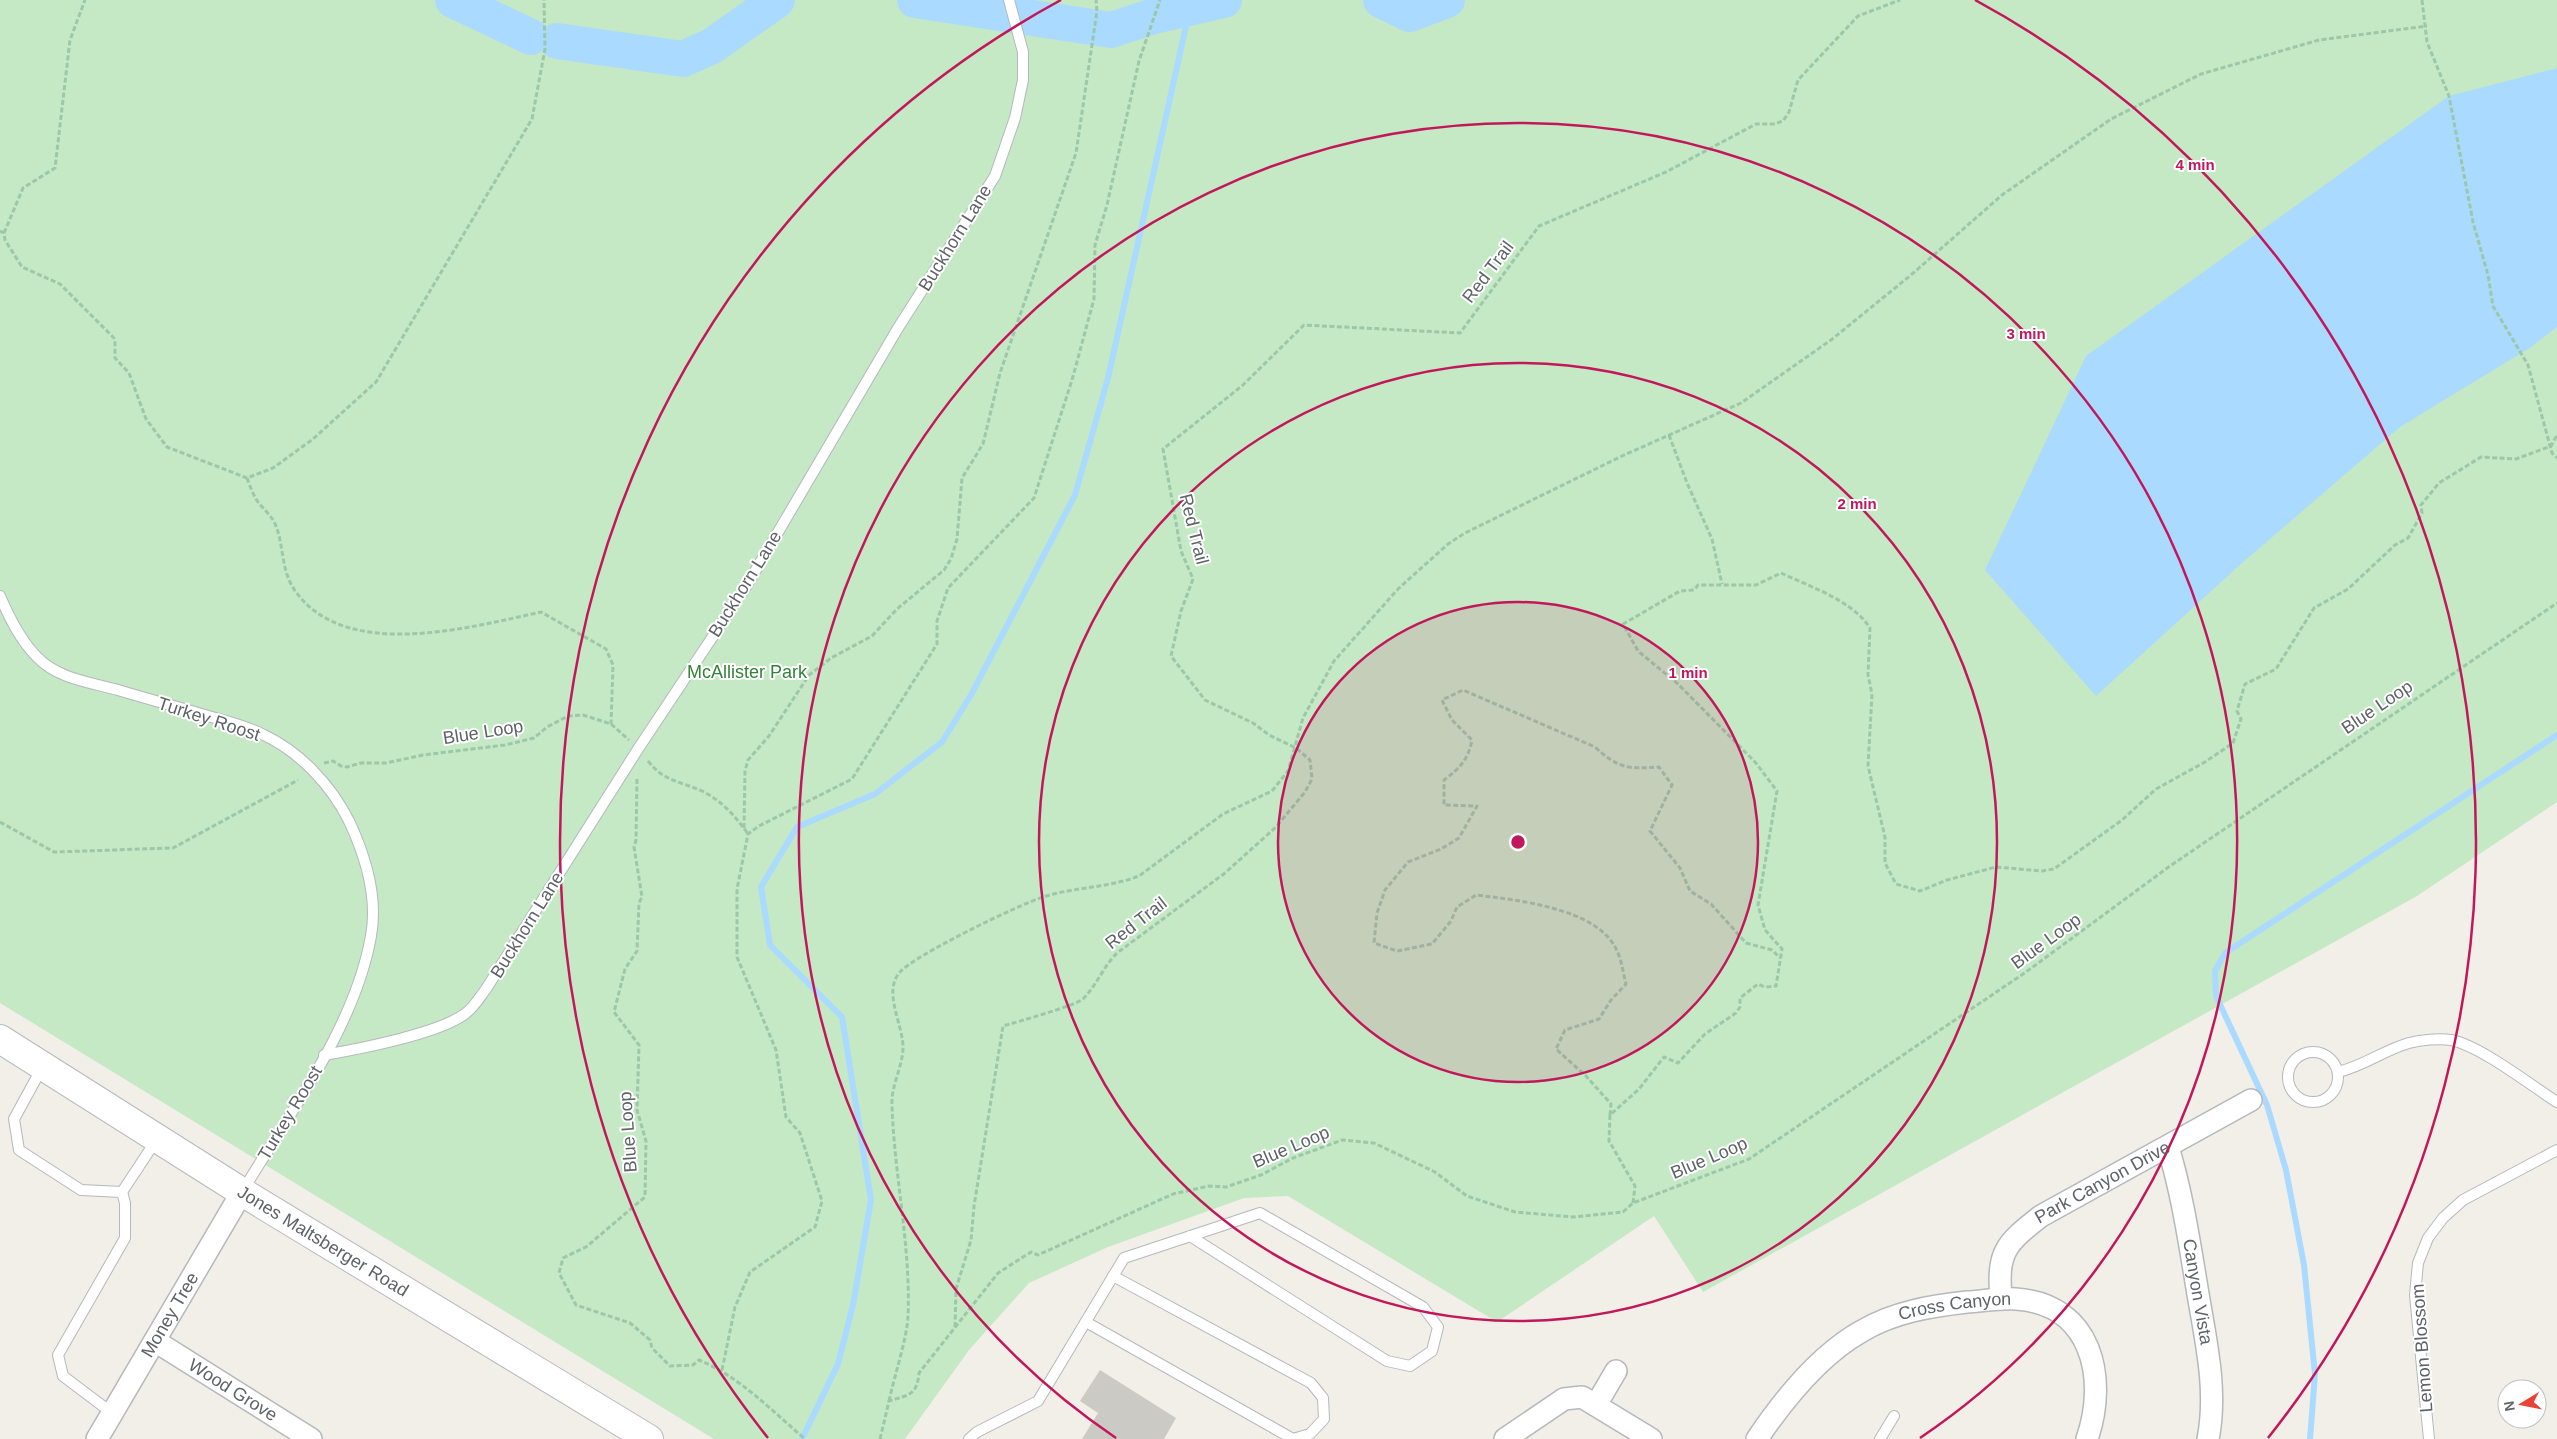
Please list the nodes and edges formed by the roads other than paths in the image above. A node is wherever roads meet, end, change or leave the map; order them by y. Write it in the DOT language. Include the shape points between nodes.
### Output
graph roads {
  1 [pos="1009,0"];
  2 [pos="0,596"];
  3 [pos="0,1039"];
  4 [pos="324,1056"];
  5 [pos="43,1066"];
  6 [pos="2338,1072"];
  7 [pos="2251,1100"];
  8 [pos="2557,1102"];
  9 [pos="157,1138"];
  10 [pos="2168,1147"];
  11 [pos="2557,1150"];
  12 [pos="122,1192"];
  13 [pos="242,1192"];
  14 [pos="1190,1236"];
  15 [pos="1113,1276"];
  16 [pos="2000,1299"];
  17 [pos="1086,1322"];
  18 [pos="155,1341"];
  19 [pos="1616,1371"];
  20 [pos="1596,1405"];
  21 [pos="112,1412"];
  22 [pos="1894,1416"];
  23 [pos="97,1439"];
  24 [pos="311,1439"];
  25 [pos="649,1439"];
  26 [pos="969,1439"];
  27 [pos="1505,1439"];
  28 [pos="1651,1439"];
  29 [pos="1757,1439"];
  30 [pos="1880,1439"];
  31 [pos="2087,1439"];
  32 [pos="2208,1439"];
  33 [pos="2429,1439"];
  1 -- 4 [label="lane, Buckhorn Lane" via="1023,52 1023,80 1016,118 995,176 893,336 747,585 638,749 486,989 466,1014 429,1029"];
  2 -- 4 [label="lane, Turkey Roost" via="24,643 52,669 91,685 210,716 264,734 296,755 322,780 358,841 372,903 372,934 362,972"];
  3 -- 5 [label="main road, Jones Maltsberger Road"];
  4 -- 13 [label="lane, Turkey Roost"];
  5 -- 9 [label="main road, Jones Maltsberger Road"];
  5 -- 12 [label="lane" via="14,1119 19,1150 81,1190"];
  6 -- 6 [label="lane" via="2331,1059 2323,1054 2304,1054 2290,1067 2290,1087 2303,1101 2323,1101 2336,1087"];
  6 -- 8 [label="lane" via="2356,1068 2410,1043 2451,1040 2477,1051"];
  7 -- 10 [label="street, Park Canyon Drive"];
  9 -- 12 [label="lane"];
  9 -- 13 [label="main road, Jones Maltsberger Road"];
  10 -- 16 [label="street, Park Canyon Drive" via="2041,1216 2016,1236 2000,1262"];
  10 -- 32 [label="street, Canyon Vista" via="2180,1186 2209,1364 2212,1412"];
  11 -- 33 [label="lane, Lemon Blossom" via="2463,1200 2443,1218 2428,1238 2418,1264 2415,1295"];
  12 -- 21 [label="lane" via="126,1238 58,1355 63,1376"];
  13 -- 18 [label="street, Money Tree"];
  13 -- 25 [label="main road, Jones Maltsberger Road"];
  14 -- 14 [label="lane" via="1260,1213 1423,1307 1438,1327 1432,1351 1410,1366 1387,1361"];
  14 -- 15 [label="lane" via="1124,1258"];
  15 -- 17 [label="lane"];
  15 -- 17 [label="lane" via="1311,1383 1323,1398 1324,1419 1310,1434 1293,1439"];
  16 -- 29 [label="street, Cross Canyon" via="1941,1305 1897,1314 1861,1331 1809,1374"];
  16 -- 31 [label="street, Cross Canyon" via="2041,1304 2068,1317 2084,1336 2095,1375 2094,1413"];
  17 -- 26 [label="lane" via="1038,1401 976,1432"];
  18 -- 21 [label="street, Money Tree"];
  18 -- 24 [label="street, Wood Grove"];
  19 -- 20 [label="street"];
  20 -- 27 [label="street" via="1582,1397 1564,1399"];
  20 -- 28 [label="street"];
  21 -- 23 [label="street, Money Tree"];
  22 -- 30 [label="lane"];
}
